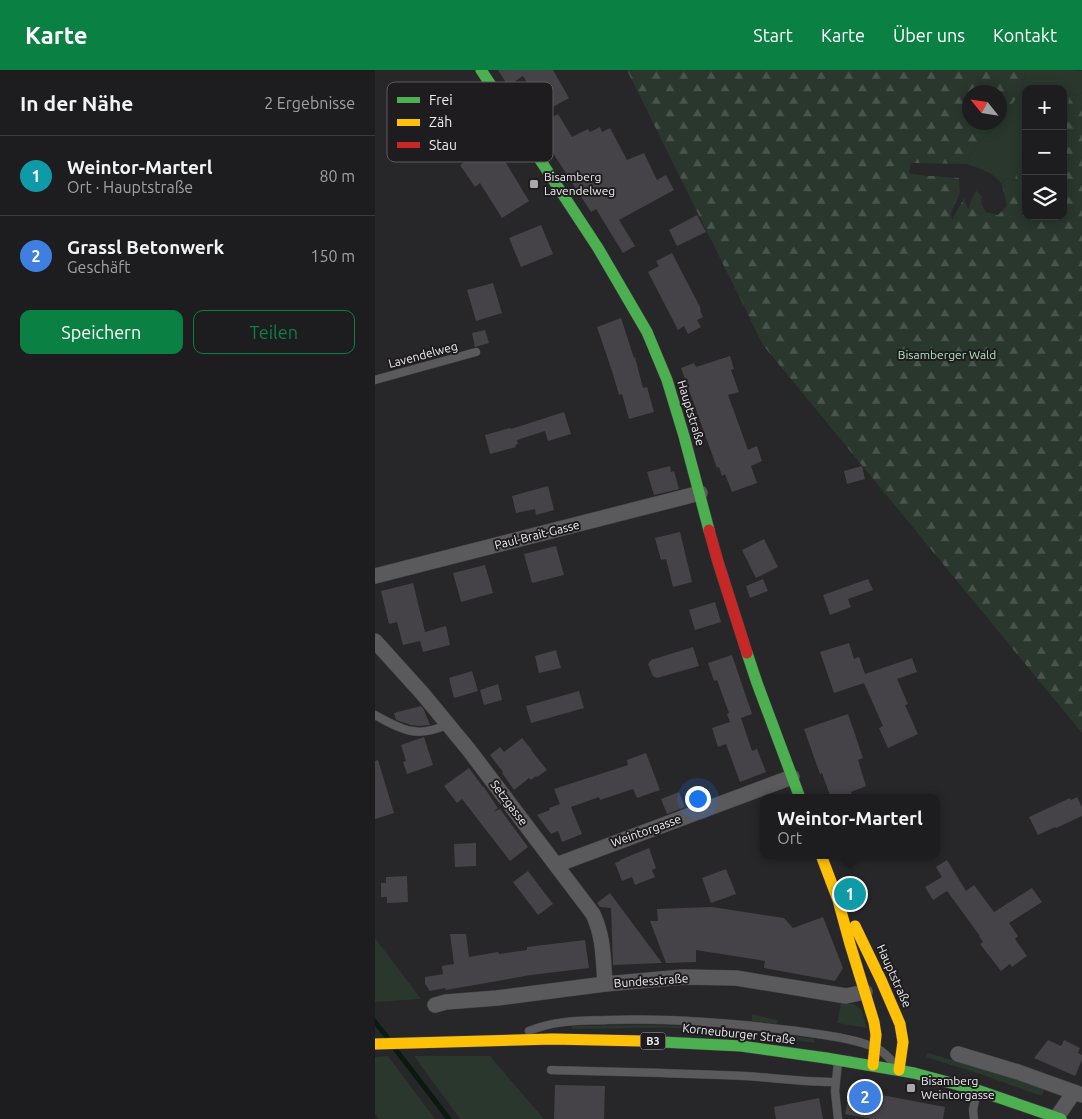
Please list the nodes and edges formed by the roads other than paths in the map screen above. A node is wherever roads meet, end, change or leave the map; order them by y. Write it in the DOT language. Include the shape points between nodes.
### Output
graph roads {
  1 [pos="481,70"];
  2 [pos="489,82"];
  3 [pos="540,162"];
  4 [pos="476,352"];
  5 [pos="375,380"];
  6 [pos="700,493"];
  7 [pos="375,576"];
  8 [pos="375,641"];
  9 [pos="375,715"];
  10 [pos="448,724"];
  11 [pos="792,777"];
  12 [pos="798,794"];
  13 [pos="823,859"];
  14 [pos="556,865"];
  15 [pos="838,900"];
  16 [pos="605,984"];
  17 [pos="865,992"];
  18 [pos="435,1005"];
  19 [pos="514,1039"];
  20 [pos="375,1044"];
  21 [pos="875,1048"];
  22 [pos="958,1054"];
  23 [pos="838,1060"];
  24 [pos="873,1065"];
  25 [pos="551,1070"];
  26 [pos="899,1070"];
  27 [pos="836,1082"];
  28 [pos="977,1090"];
  29 [pos="1078,1093"];
  30 [pos="1059,1118"];
  31 [pos="838,1119"];
  32 [pos="974,1119"];
  1 -- 2 [label="main road, Hauptstraße"];
  3 -- 6 [label="main road, Hauptstraße" via="599,248 647,332 667,380"];
  4 -- 5 [label="lane, Lavendelweg"];
  6 -- 7 [label="street, Paul-Brait-Gasse"];
  6 -- 11 [label="main road, Hauptstraße" via="754,674"];
  8 -- 10 [label="street, Setzgasse"];
  9 -- 10 [label="lane" via="415,732 432,731"];
  10 -- 14 [label="street, Setzgasse"];
  11 -- 12 [label="main road, Hauptstraße"];
  11 -- 14 [label="street, Weintorgasse"];
  13 -- 15 [label="main road, Hauptstraße"];
  14 -- 16 [label="street, Setzgasse" via="597,923 602,940"];
  15 -- 17 [label="main road, Hauptstraße"];
  15 -- 26 [label="main road, Hauptstraße" via="862,939 900,1024 903,1042"];
  16 -- 17 [label="street, Bundesstraße" via="683,977 735,978 846,996"];
  16 -- 18 [label="street, Bundesstraße"];
  17 -- 21 [label="main road, Hauptstraße" via="874,1022"];
  19 -- 20 [label="main road, Korneuburger Straße / B3"];
  19 -- 21 [label="lane" via="548,1024 647,1019 770,1028 828,1036"];
  19 -- 23 [label="main road, Korneuburger Straße / B3" via="704,1043"];
  21 -- 24 [label="main road, Hauptstraße"];
  21 -- 26 [label="lane"];
  22 -- 29 [label="street"];
  23 -- 24 [label="main road, Korneuburger Straße / B3"];
  23 -- 27 [label="lane"];
  24 -- 26 [label="main road, Korneuburger Straße / B3"];
  25 -- 27 [label="lane"];
  26 -- 28 [label="main road, Korneuburger Straße / B3"];
  27 -- 31 [label="lane"];
  28 -- 30 [label="main road, Korneuburger Straße / B3"];
  28 -- 32 [label="lane"];
  29 -- 30 [label="street"];
}
